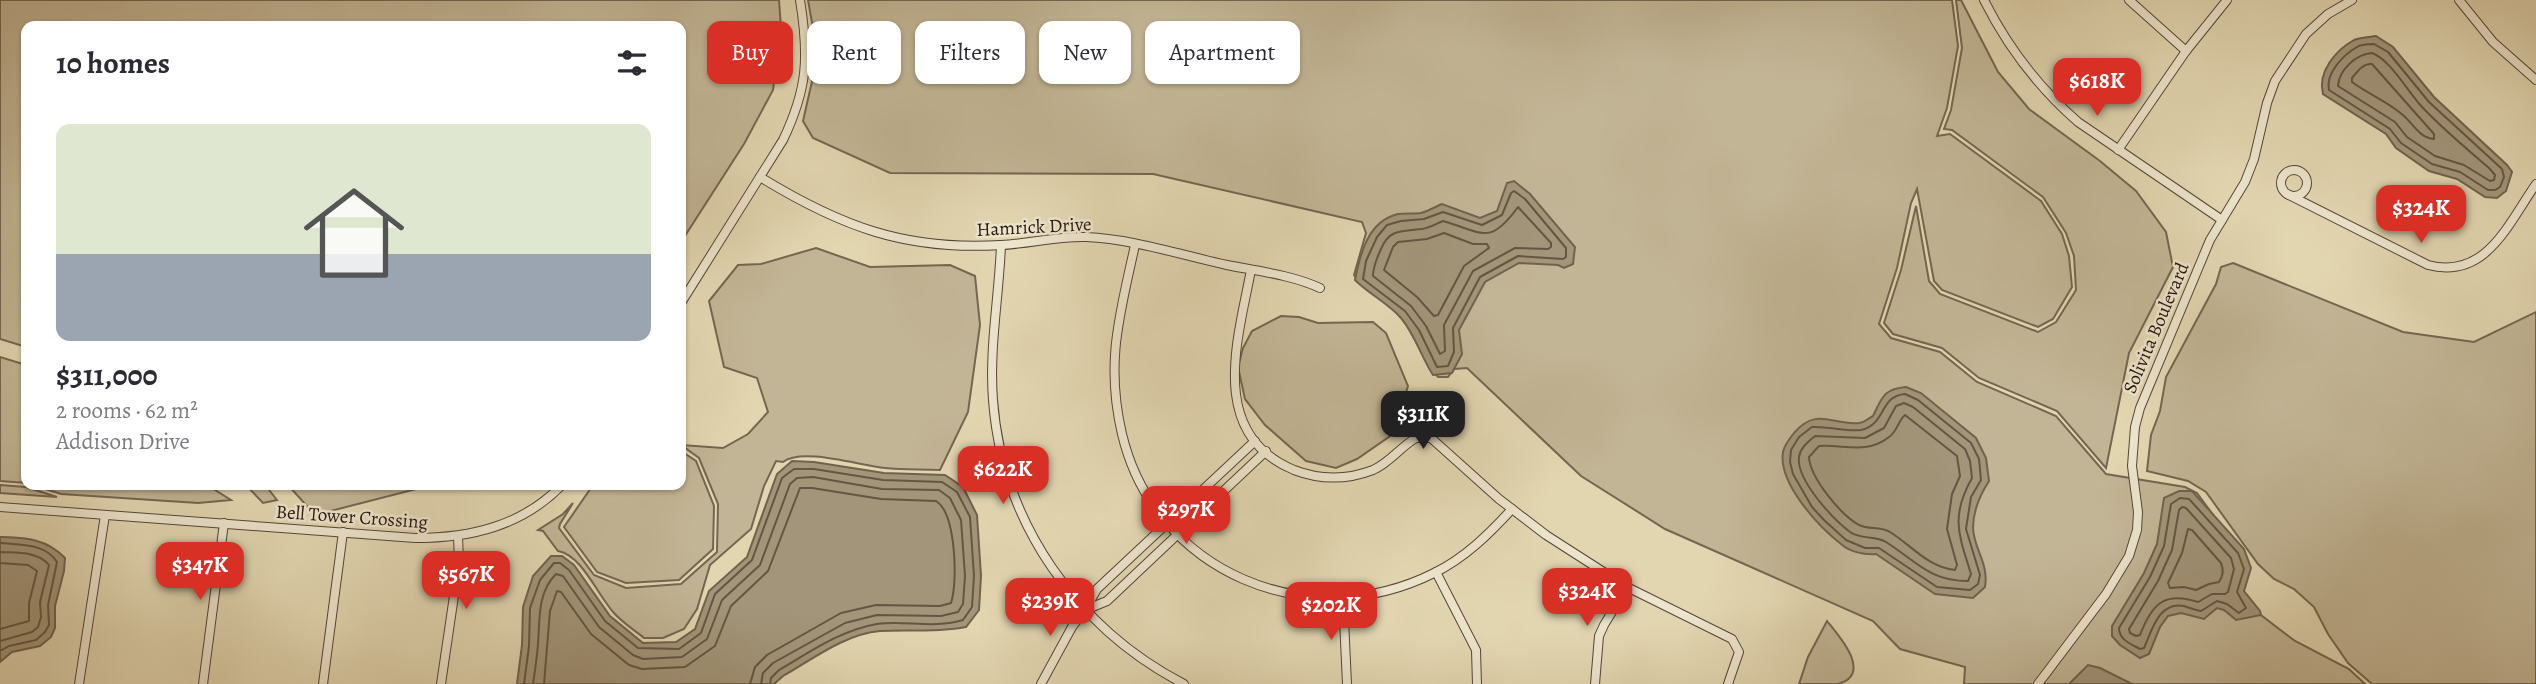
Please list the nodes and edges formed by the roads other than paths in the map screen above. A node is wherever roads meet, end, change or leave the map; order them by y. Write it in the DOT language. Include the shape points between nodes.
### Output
graph roads {
  1 [pos="800,0"];
  2 [pos="1984,0"];
  3 [pos="2129,0"];
  4 [pos="2227,0"];
  5 [pos="2351,0"];
  6 [pos="2459,0"];
  7 [pos="2186,51"];
  8 [pos="2536,80"];
  9 [pos="2118,150"];
  10 [pos="760,177"];
  11 [pos="2536,184"];
  12 [pos="2287,194"];
  13 [pos="2222,220"];
  14 [pos="1001,245"];
  15 [pos="1135,245"];
  16 [pos="1251,270"];
  17 [pos="1320,288"];
  18 [pos="686,295"];
  19 [pos="1255,441"];
  20 [pos="1266,451"];
  21 [pos="556,490"];
  22 [pos="0,507"];
  23 [pos="1512,509"];
  24 [pos="105,515"];
  25 [pos="225,523"];
  26 [pos="1166,525"];
  27 [pos="343,532"];
  28 [pos="1177,535"];
  29 [pos="458,536"];
  30 [pos="1436,572"];
  31 [pos="1627,587"];
  32 [pos="1343,598"];
  33 [pos="1085,610"];
  34 [pos="79,684"];
  35 [pos="203,684"];
  36 [pos="323,684"];
  37 [pos="441,684"];
  38 [pos="1041,684"];
  39 [pos="1184,684"];
  40 [pos="1347,684"];
  41 [pos="1476,684"];
  42 [pos="1594,684"];
  43 [pos="1728,684"];
  44 [pos="2038,684"];
  1 -- 10 [label="street" via="806,38 803,85 793,118"];
  2 -- 9 [label="street" via="2010,47 2041,87 2078,122"];
  3 -- 7 [label="street"];
  4 -- 7 [label="street"];
  5 -- 13 [label="street, Solivita Boulevard" via="2306,34 2275,81 2254,159"];
  6 -- 8 [label="street" via="2493,42"];
  7 -- 9 [label="street"];
  9 -- 13 [label="street"];
  10 -- 14 [label="street, Hamrick Drive" via="822,213 880,234 937,244"];
  10 -- 18 [label="street"];
  11 -- 12 [label="street" via="2492,248 2481,258 2446,270"];
  13 -- 44 [label="street, Solivita Boulevard" via="2140,408 2132,466 2137,530 2129,555 2106,594"];
  14 -- 15 [label="street, Hamrick Drive" via="1071,237"];
  14 -- 33 [label="street" via="992,357 1000,444 1017,503 1034,539"];
  15 -- 16 [label="street, Hamrick Drive"];
  15 -- 26 [label="street" via="1114,341 1114,389 1129,459"];
  16 -- 17 [label="street, Hamrick Drive"];
  16 -- 19 [label="street" via="1233,374 1238,408"];
  19 -- 20 [label="street"];
  19 -- 26 [label="street"];
  20 -- 23 [label="street" via="1300,472 1344,477 1385,464 1416,438 1426,437"];
  20 -- 28 [label="street"];
  21 -- 29 [label="street, Bell Tower Crossing" via="511,521"];
  22 -- 24 [label="street, Bell Tower Crossing"];
  23 -- 30 [label="street" via="1482,540"];
  23 -- 31 [label="street"];
  24 -- 25 [label="street, Bell Tower Crossing"];
  24 -- 34 [label="street"];
  25 -- 27 [label="street, Bell Tower Crossing"];
  25 -- 35 [label="street"];
  26 -- 28 [label="street"];
  26 -- 33 [label="street" via="1097,589"];
  27 -- 29 [label="street, Bell Tower Crossing"];
  27 -- 36 [label="street"];
  28 -- 32 [label="street" via="1221,567 1260,586 1303,596"];
  28 -- 33 [label="street" via="1107,601"];
  29 -- 37 [label="street" via="459,562"];
  30 -- 32 [label="street" via="1386,591"];
  30 -- 41 [label="street" via="1476,650"];
  31 -- 42 [label="street" via="1599,636"];
  31 -- 43 [label="street" via="1736,642 1739,656"];
  32 -- 40 [label="street"];
  33 -- 38 [label="street"];
  33 -- 39 [label="street" via="1142,660"];
}
